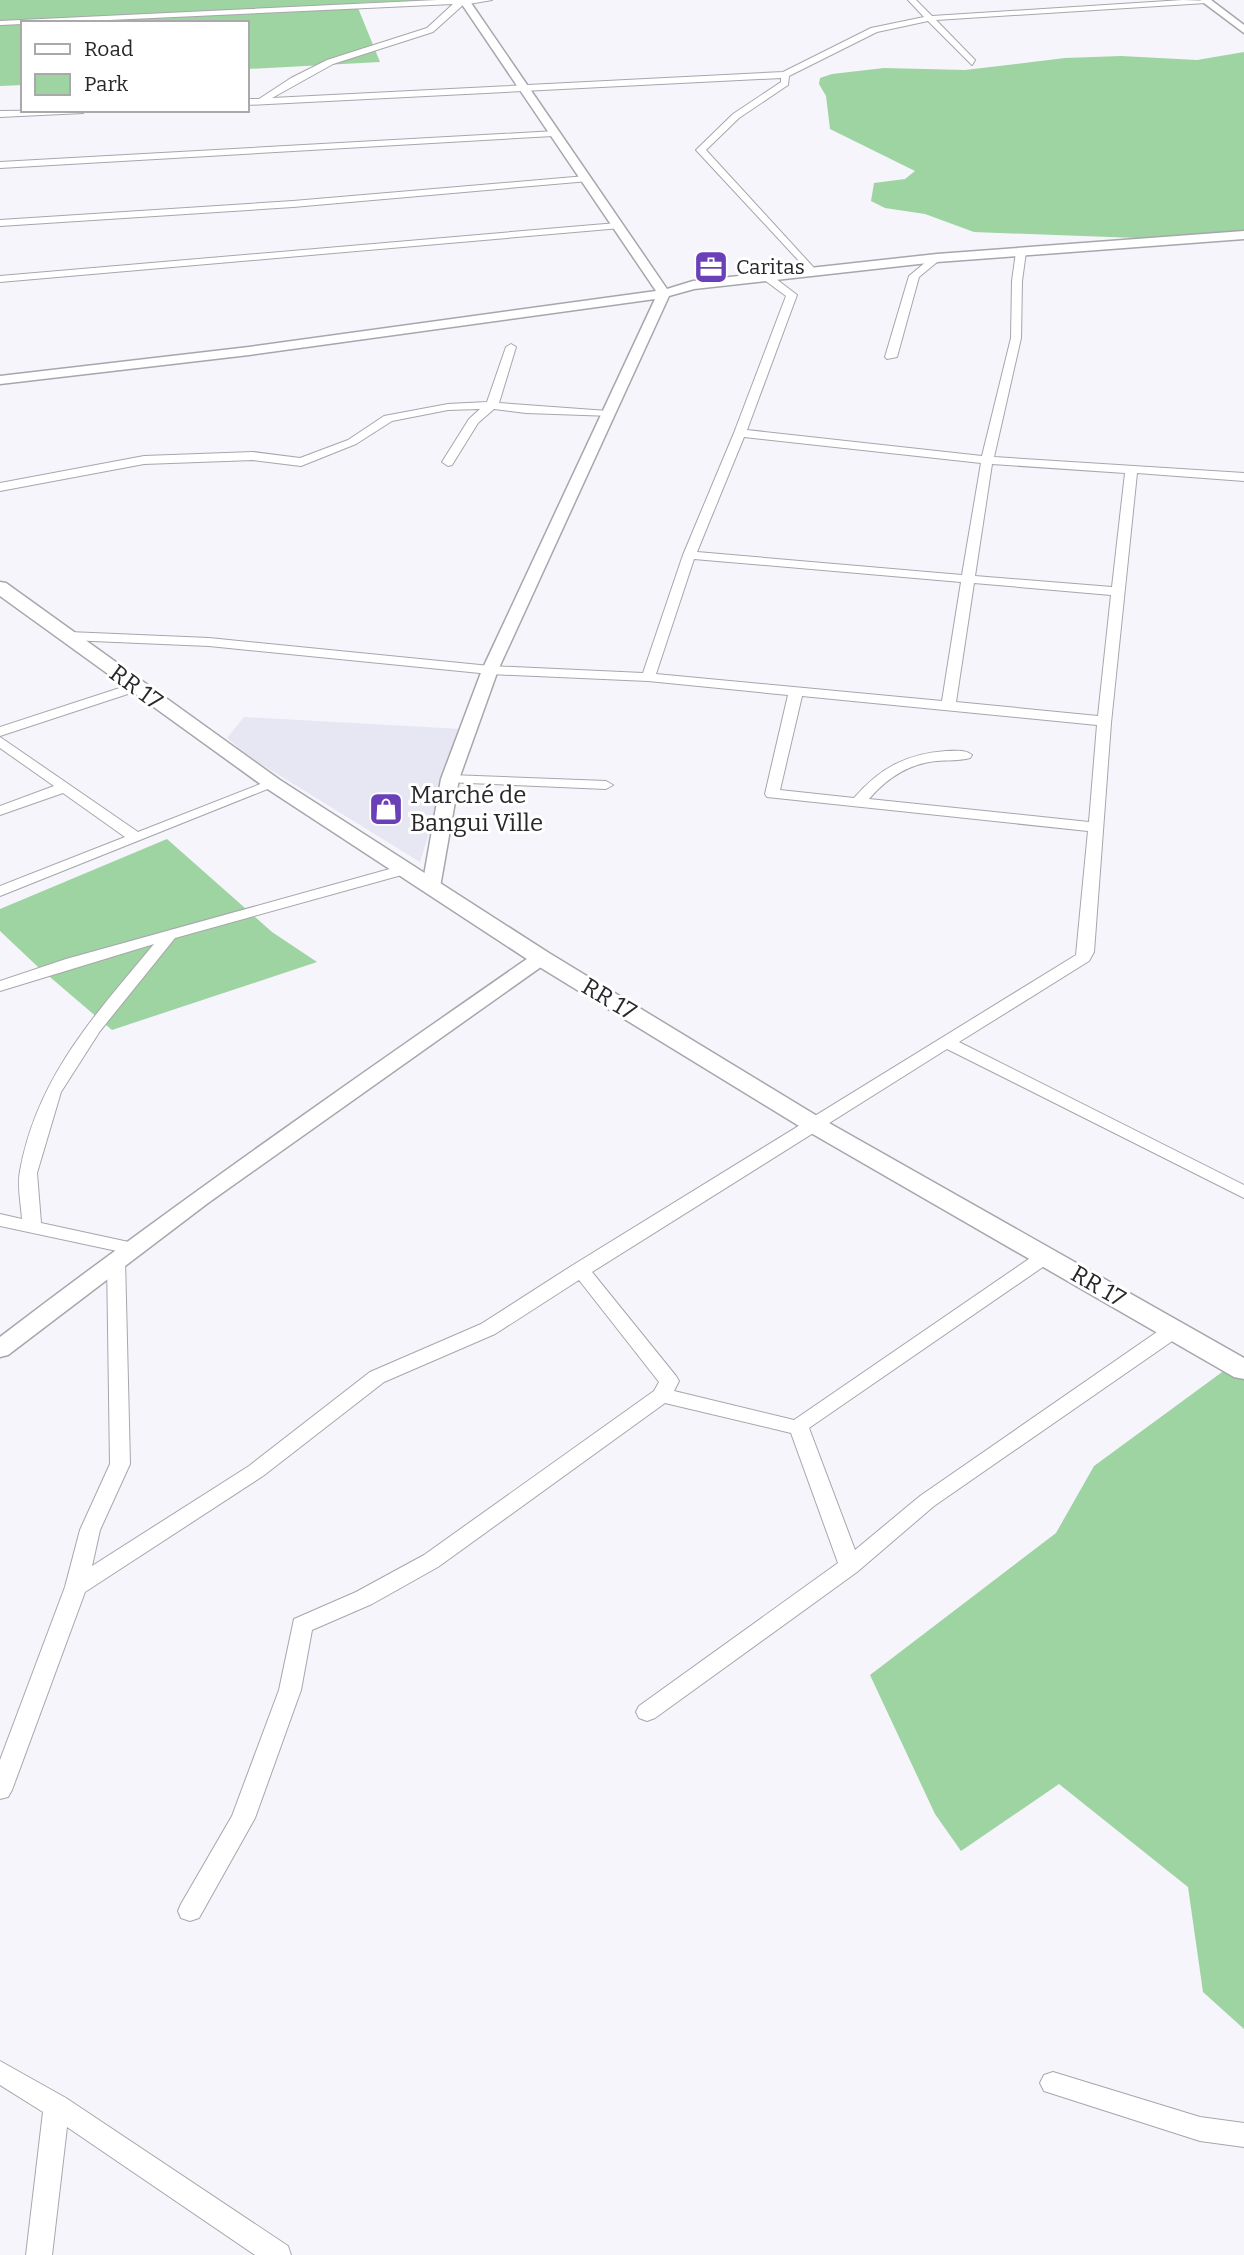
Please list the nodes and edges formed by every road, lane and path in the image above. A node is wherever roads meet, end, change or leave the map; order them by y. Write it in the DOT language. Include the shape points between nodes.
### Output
graph roads {
  1 [pos="488,0"];
  2 [pos="912,0"];
  3 [pos="1069,0"];
  4 [pos="464,1"];
  5 [pos="1206,1"];
  6 [pos="1093,8"];
  7 [pos="932,18"];
  8 [pos="42,21"];
  9 [pos="21,22"];
  10 [pos="0,23"];
  11 [pos="1244,30"];
  12 [pos="972,62"];
  13 [pos="785,75"];
  14 [pos="524,88"];
  15 [pos="262,101"];
  16 [pos="248,102"];
  17 [pos="42,112"];
  18 [pos="0,114"];
  19 [pos="553,132"];
  20 [pos="0,165"];
  21 [pos="586,179"];
  22 [pos="0,223"];
  23 [pos="617,226"];
  24 [pos="1244,235"];
  25 [pos="1021,252"];
  26 [pos="937,258"];
  27 [pos="812,272"];
  28 [pos="767,276"];
  29 [pos="0,279"];
  30 [pos="664,294"];
  31 [pos="511,347"];
  32 [pos="891,357"];
  33 [pos="0,380"];
  34 [pos="492,405"];
  35 [pos="608,414"];
  36 [pos="740,433"];
  37 [pos="987,460"];
  38 [pos="448,462"];
  39 [pos="1131,469"];
  40 [pos="1244,477"];
  41 [pos="0,486"];
  42 [pos="689,555"];
  43 [pos="968,579"];
  44 [pos="3,592"];
  45 [pos="1120,592"];
  46 [pos="69,636"];
  47 [pos="490,670"];
  48 [pos="648,677"];
  49 [pos="135,687"];
  50 [pos="796,692"];
  51 [pos="948,706"];
  52 [pos="1104,721"];
  53 [pos="0,732"];
  54 [pos="0,741"];
  55 [pos="965,755"];
  56 [pos="450,779"];
  57 [pos="273,784"];
  58 [pos="606,785"];
  59 [pos="64,788"];
  60 [pos="858,803"];
  61 [pos="0,811"];
  62 [pos="1095,827"];
  63 [pos="135,837"];
  64 [pos="404,870"];
  65 [pos="431,887"];
  66 [pos="0,891"];
  67 [pos="169,936"];
  68 [pos="541,958"];
  69 [pos="0,986"];
  70 [pos="946,1042"];
  71 [pos="813,1124"];
  72 [pos="1244,1192"];
  73 [pos="0,1220"];
  74 [pos="32,1227"];
  75 [pos="123,1253"];
  76 [pos="1046,1256"];
  77 [pos="580,1269"];
  78 [pos="1174,1330"];
  79 [pos="0,1349"];
  80 [pos="1244,1370"];
  81 [pos="662,1395"];
  82 [pos="799,1427"];
  83 [pos="850,1566"];
  84 [pos="76,1587"];
  85 [pos="647,1712"];
  86 [pos="0,1790"];
  87 [pos="191,1911"];
  88 [pos="0,2072"];
  89 [pos="1053,2084"];
  90 [pos="57,2106"];
  91 [pos="1244,2135"];
  92 [pos="38,2255"];
  93 [pos="278,2255"];
  1 -- 4 [label="street"];
  2 -- 7 [label="street"];
  3 -- 6 [label="street"];
  4 -- 8 [label="street"];
  4 -- 14 [label="street"];
  4 -- 15 [label="street" via="453,5 437,26 352,54 284,84"];
  5 -- 6 [label="street"];
  5 -- 11 [label="street"];
  6 -- 7 [label="street"];
  7 -- 12 [label="street"];
  7 -- 13 [label="street" via="874,30"];
  9 -- 10 [label="street"];
  13 -- 14 [label="street"];
  13 -- 27 [label="street" via="785,83 736,116 701,150"];
  14 -- 15 [label="street"];
  14 -- 19 [label="street"];
  15 -- 16 [label="street"];
  17 -- 18 [label="street"];
  19 -- 20 [label="street"];
  19 -- 21 [label="street"];
  21 -- 22 [label="street"];
  21 -- 23 [label="street"];
  23 -- 29 [label="street"];
  23 -- 30 [label="street"];
  24 -- 25 [label="street"];
  25 -- 26 [label="street"];
  25 -- 37 [label="street" via="1016,338"];
  26 -- 27 [label="street"];
  26 -- 32 [label="street" via="914,276"];
  27 -- 28 [label="street"];
  28 -- 30 [label="street" via="693,285"];
  28 -- 36 [label="street" via="792,295"];
  30 -- 33 [label="street" via="184,360"];
  30 -- 35 [label="street"];
  31 -- 34 [label="street"];
  34 -- 35 [label="street"];
  34 -- 38 [label="street" via="473,421"];
  34 -- 41 [label="street" via="388,418 352,442 301,462 253,456 144,460"];
  35 -- 47 [label="street"];
  36 -- 37 [label="street"];
  36 -- 42 [label="street"];
  37 -- 39 [label="street"];
  37 -- 43 [label="street"];
  39 -- 40 [label="street"];
  39 -- 45 [label="street"];
  42 -- 43 [label="street"];
  42 -- 48 [label="street"];
  43 -- 45 [label="street"];
  43 -- 51 [label="street"];
  44 -- 46 [label="main road, RR 17 / RR 17"];
  45 -- 52 [label="street"];
  46 -- 47 [label="street" via="209,642"];
  46 -- 49 [label="main road, RR 17 / RR 17"];
  47 -- 48 [label="street"];
  47 -- 56 [label="street"];
  48 -- 50 [label="street"];
  49 -- 53 [label="street"];
  49 -- 57 [label="main road, RR 17 / RR 17"];
  50 -- 51 [label="street"];
  50 -- 60 [label="street" via="772,794"];
  51 -- 52 [label="street"];
  52 -- 62 [label="street"];
  54 -- 59 [label="street"];
  55 -- 60 [label="street" via="932,756 897,766 879,777"];
  56 -- 58 [label="street"];
  56 -- 65 [label="street"];
  57 -- 63 [label="street"];
  57 -- 64 [label="main road, RR 17 / RR 17"];
  59 -- 61 [label="street"];
  59 -- 63 [label="street"];
  60 -- 62 [label="street"];
  62 -- 70 [label="street" via="1083,958"];
  63 -- 66 [label="street"];
  64 -- 65 [label="main road, RR 17 / RR 17"];
  64 -- 67 [label="street"];
  65 -- 68 [label="main road, RR 17 / RR 17"];
  67 -- 69 [label="street"];
  67 -- 74 [label="street" via="93,1028 52,1092 28,1173"];
  68 -- 71 [label="main road, RR 17 / RR 17"];
  68 -- 75 [label="street"];
  70 -- 71 [label="street"];
  70 -- 72 [label="street"];
  71 -- 76 [label="main road, RR 17 / RR 17"];
  71 -- 77 [label="street"];
  73 -- 74 [label="street"];
  74 -- 75 [label="street"];
  75 -- 79 [label="street"];
  75 -- 84 [label="street" via="122,1453 90,1530"];
  76 -- 78 [label="main road, RR 17 / RR 17"];
  76 -- 82 [label="street"];
  77 -- 81 [label="street" via="669,1381"];
  77 -- 84 [label="street" via="488,1329 368,1382 256,1471"];
  78 -- 80 [label="main road, RR 17 / RR 17"];
  78 -- 83 [label="street" via="927,1501"];
  81 -- 82 [label="street"];
  81 -- 87 [label="street" via="431,1561 302,1625 290,1690 243,1818"];
  82 -- 83 [label="street"];
  83 -- 85 [label="street"];
  84 -- 86 [label="street"];
  88 -- 90 [label="street"];
  89 -- 91 [label="street" via="1200,2129"];
  90 -- 92 [label="street"];
  90 -- 93 [label="street"];
}
